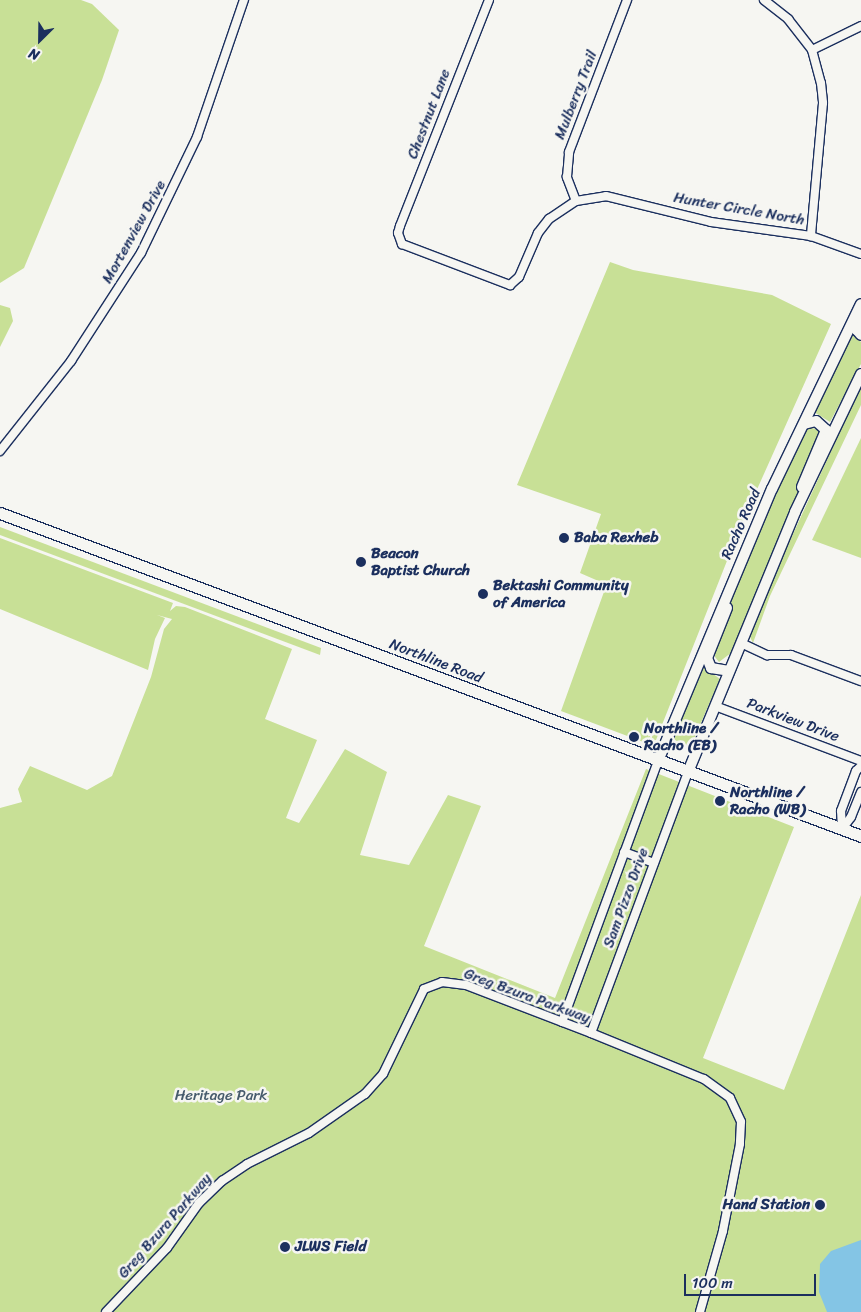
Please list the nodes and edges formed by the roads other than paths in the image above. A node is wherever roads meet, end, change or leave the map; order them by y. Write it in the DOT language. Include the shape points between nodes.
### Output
graph roads {
  1 [pos="244,0"];
  2 [pos="489,0"];
  3 [pos="627,0"];
  4 [pos="764,0"];
  5 [pos="861,26"];
  6 [pos="812,50"];
  7 [pos="576,201"];
  8 [pos="811,236"];
  9 [pos="398,239"];
  10 [pos="861,254"];
  11 [pos="861,304"];
  12 [pos="861,319"];
  13 [pos="861,335"];
  14 [pos="861,374"];
  15 [pos="804,424"];
  16 [pos="0,451"];
  17 [pos="795,512"];
  18 [pos="0,513"];
  19 [pos="740,563"];
  20 [pos="741,643"];
  21 [pos="729,671"];
  22 [pos="861,681"];
  23 [pos="715,706"];
  24 [pos="658,761"];
  25 [pos="861,761"];
  26 [pos="861,766"];
  27 [pos="688,772"];
  28 [pos="861,792"];
  29 [pos="842,829"];
  30 [pos="861,836"];
  31 [pos="624,852"];
  32 [pos="654,863"];
  33 [pos="562,1022"];
  34 [pos="591,1033"];
  35 [pos="106,1312"];
  36 [pos="700,1312"];
  1 -- 16 [label="street, Mortenview Drive" via="197,137 145,245 71,361"];
  2 -- 9 [label="street, Chestnut Lane" via="400,226"];
  3 -- 7 [label="street, Mulberry Trail" via="569,152 567,177"];
  4 -- 6 [label="street" via="788,19"];
  5 -- 6 [label="street"];
  6 -- 8 [label="street" via="822,103"];
  7 -- 8 [label="street, Hunter Circle North" via="606,196 711,222"];
  7 -- 9 [label="street, Hunter Circle North" via="557,212 538,233 519,277 510,285 407,247"];
  8 -- 10 [label="street, Hunter Circle North"];
  11 -- 15 [label="street, Racho Road"];
  12 -- 13 [label="street" via="857,330"];
  14 -- 17 [label="street"];
  15 -- 17 [label="street" via="816,421 826,430 806,474"];
  15 -- 19 [label="street, Racho Road"];
  17 -- 20 [label="street"];
  18 -- 24 [label="main road, Northline Road"];
  19 -- 21 [label="street" via="726,613 707,658 711,668"];
  19 -- 24 [label="street, Racho Road"];
  20 -- 21 [label="street"];
  20 -- 22 [label="street" via="766,655 791,655"];
  21 -- 23 [label="street"];
  23 -- 25 [label="street, Parkview Drive"];
  23 -- 27 [label="street"];
  24 -- 27 [label="main road, Northline Road"];
  24 -- 31 [label="street, Sam Pizzo Drive"];
  26 -- 29 [label="street" via="856,771 841,811"];
  27 -- 29 [label="main road, Northline Road"];
  27 -- 32 [label="street, Sam Pizzo Drive"];
  28 -- 29 [label="street" via="851,817"];
  29 -- 30 [label="main road, Northline Road"];
  31 -- 32 [label="street"];
  31 -- 33 [label="street, Sam Pizzo Drive"];
  32 -- 34 [label="street, Sam Pizzo Drive"];
  33 -- 34 [label="street, Greg Bzura Parkway"];
  33 -- 35 [label="street, Greg Bzura Parkway" via="466,985 442,982 424,989 390,1062 365,1094 309,1133 247,1164 222,1181 199,1203 167,1248"];
  34 -- 36 [label="street, Greg Bzura Parkway" via="714,1084 724,1090 739,1113 742,1132 723,1231"];
}
